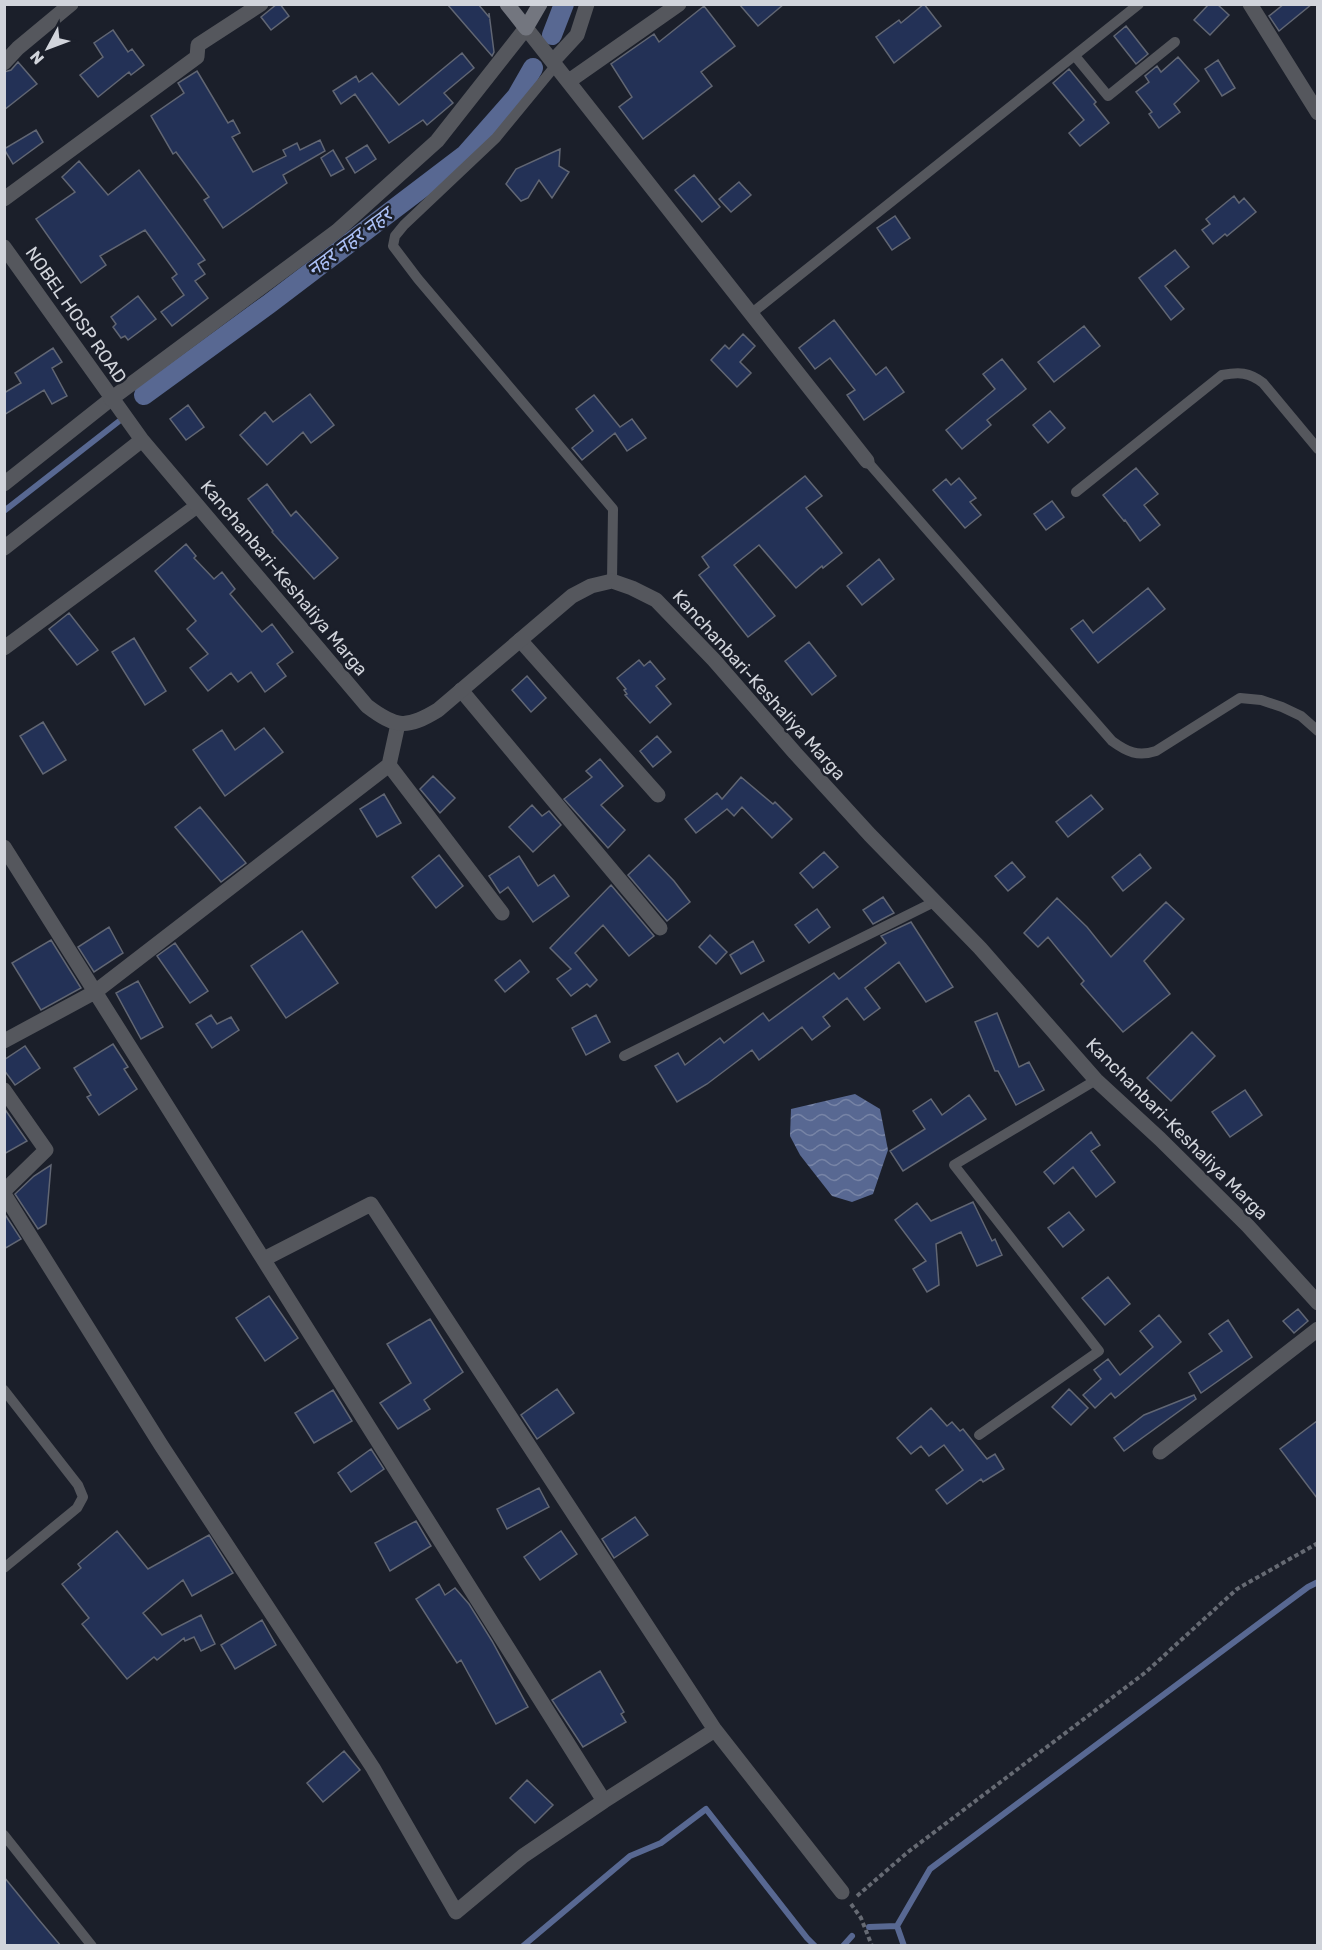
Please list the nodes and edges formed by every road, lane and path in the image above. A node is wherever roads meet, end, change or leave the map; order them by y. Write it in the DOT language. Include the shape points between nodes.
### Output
graph roads {
  1 [pos="71,4"];
  2 [pos="261,4"];
  3 [pos="507,4"];
  4 [pos="540,4"];
  5 [pos="587,4"];
  6 [pos="679,4"];
  7 [pos="1139,4"];
  8 [pos="1251,5"];
  9 [pos="526,28"];
  10 [pos="1175,42"];
  11 [pos="1075,56"];
  12 [pos="4,63"];
  13 [pos="555,63"];
  14 [pos="569,81"];
  15 [pos="1317,113"];
  16 [pos="4,199"];
  17 [pos="4,247"];
  18 [pos="752,313"];
  19 [pos="114,402"];
  20 [pos="138,434"];
  21 [pos="1317,449"];
  22 [pos="867,461"];
  23 [pos="4,484"];
  24 [pos="1076,492"];
  25 [pos="197,506"];
  26 [pos="4,548"];
  27 [pos="612,581"];
  28 [pos="520,640"];
  29 [pos="4,648"];
  30 [pos="461,690"];
  31 [pos="398,724"];
  32 [pos="1317,731"];
  33 [pos="389,765"];
  34 [pos="658,795"];
  35 [pos="4,847"];
  36 [pos="934,902"];
  37 [pos="502,913"];
  38 [pos="660,928"];
  39 [pos="95,992"];
  40 [pos="4,1041"];
  41 [pos="624,1056"];
  42 [pos="1096,1080"];
  43 [pos="4,1090"];
  44 [pos="4,1192"];
  45 [pos="264,1259"];
  46 [pos="1317,1303"];
  47 [pos="1317,1329"];
  48 [pos="4,1390"];
  49 [pos="979,1435"];
  50 [pos="1160,1452"];
  51 [pos="1317,1543"];
  52 [pos="4,1568"];
  53 [pos="716,1730"];
  54 [pos="604,1801"];
  55 [pos="4,1835"];
  56 [pos="846,1898"];
  57 [pos="92,1946"];
  58 [pos="872,1946"];
  1 -- 12 [label="street"];
  2 -- 16 [label="street" via="198,45 197,57"];
  3 -- 9 [label="main road"];
  4 -- 9 [label="main road"];
  5 -- 13 [label="street" via="577,35"];
  6 -- 14 [label="street"];
  7 -- 11 [label="lane"];
  8 -- 15 [label="street"];
  9 -- 13 [label="street"];
  9 -- 19 [label="street" via="437,141 337,231"];
  10 -- 11 [label="lane" via="1108,96"];
  11 -- 18 [label="lane"];
  13 -- 14 [label="street"];
  13 -- 27 [label="lane" via="496,138 404,225 393,246 613,509"];
  14 -- 18 [label="street"];
  17 -- 19 [label="street, NOBEL HOSP ROAD"];
  18 -- 22 [label="street"];
  19 -- 20 [label="street, Kanchanbari-Keshaliya Marga"];
  19 -- 23 [label="street"];
  20 -- 25 [label="street, Kanchanbari-Keshaliya Marga"];
  20 -- 26 [label="street"];
  21 -- 24 [label="lane" via="1256,377 1240,372 1222,375"];
  22 -- 32 [label="lane" via="1124,750 1135,754 1156,751 1240,698 1282,707 1301,716"];
  25 -- 29 [label="street"];
  25 -- 31 [label="street, Kanchanbari-Keshaliya Marga" via="367,706"];
  27 -- 28 [label="street" via="572,596"];
  27 -- 36 [label="street, Kanchanbari-Keshaliya Marga" via="656,600"];
  28 -- 30 [label="street"];
  28 -- 34 [label="street"];
  30 -- 31 [label="street" via="419,722"];
  30 -- 38 [label="street"];
  31 -- 33 [label="street"];
  33 -- 37 [label="street"];
  33 -- 39 [label="street"];
  35 -- 39 [label="street"];
  36 -- 41 [label="lane"];
  36 -- 42 [label="street, Kanchanbari-Keshaliya Marga" via="980,948"];
  39 -- 40 [label="street"];
  39 -- 45 [label="street"];
  42 -- 46 [label="street, Kanchanbari-Keshaliya Marga" via="1248,1226"];
  42 -- 49 [label="lane" via="954,1165 1099,1352"];
  43 -- 44 [label="street" via="46,1150"];
  44 -- 54 [label="street" via="161,1445 373,1768 456,1912 523,1856"];
  45 -- 53 [label="street" via="371,1204"];
  45 -- 54 [label="street"];
  47 -- 50 [label="street"];
  48 -- 52 [label="lane" via="78,1485 83,1497 77,1508"];
  51 -- 56 [label="path" via="1237,1589 1146,1672"];
  53 -- 54 [label="street"];
  53 -- 56 [label="street"];
  55 -- 57 [label="lane"];
  56 -- 58 [label="path" via="861,1918"];
}
